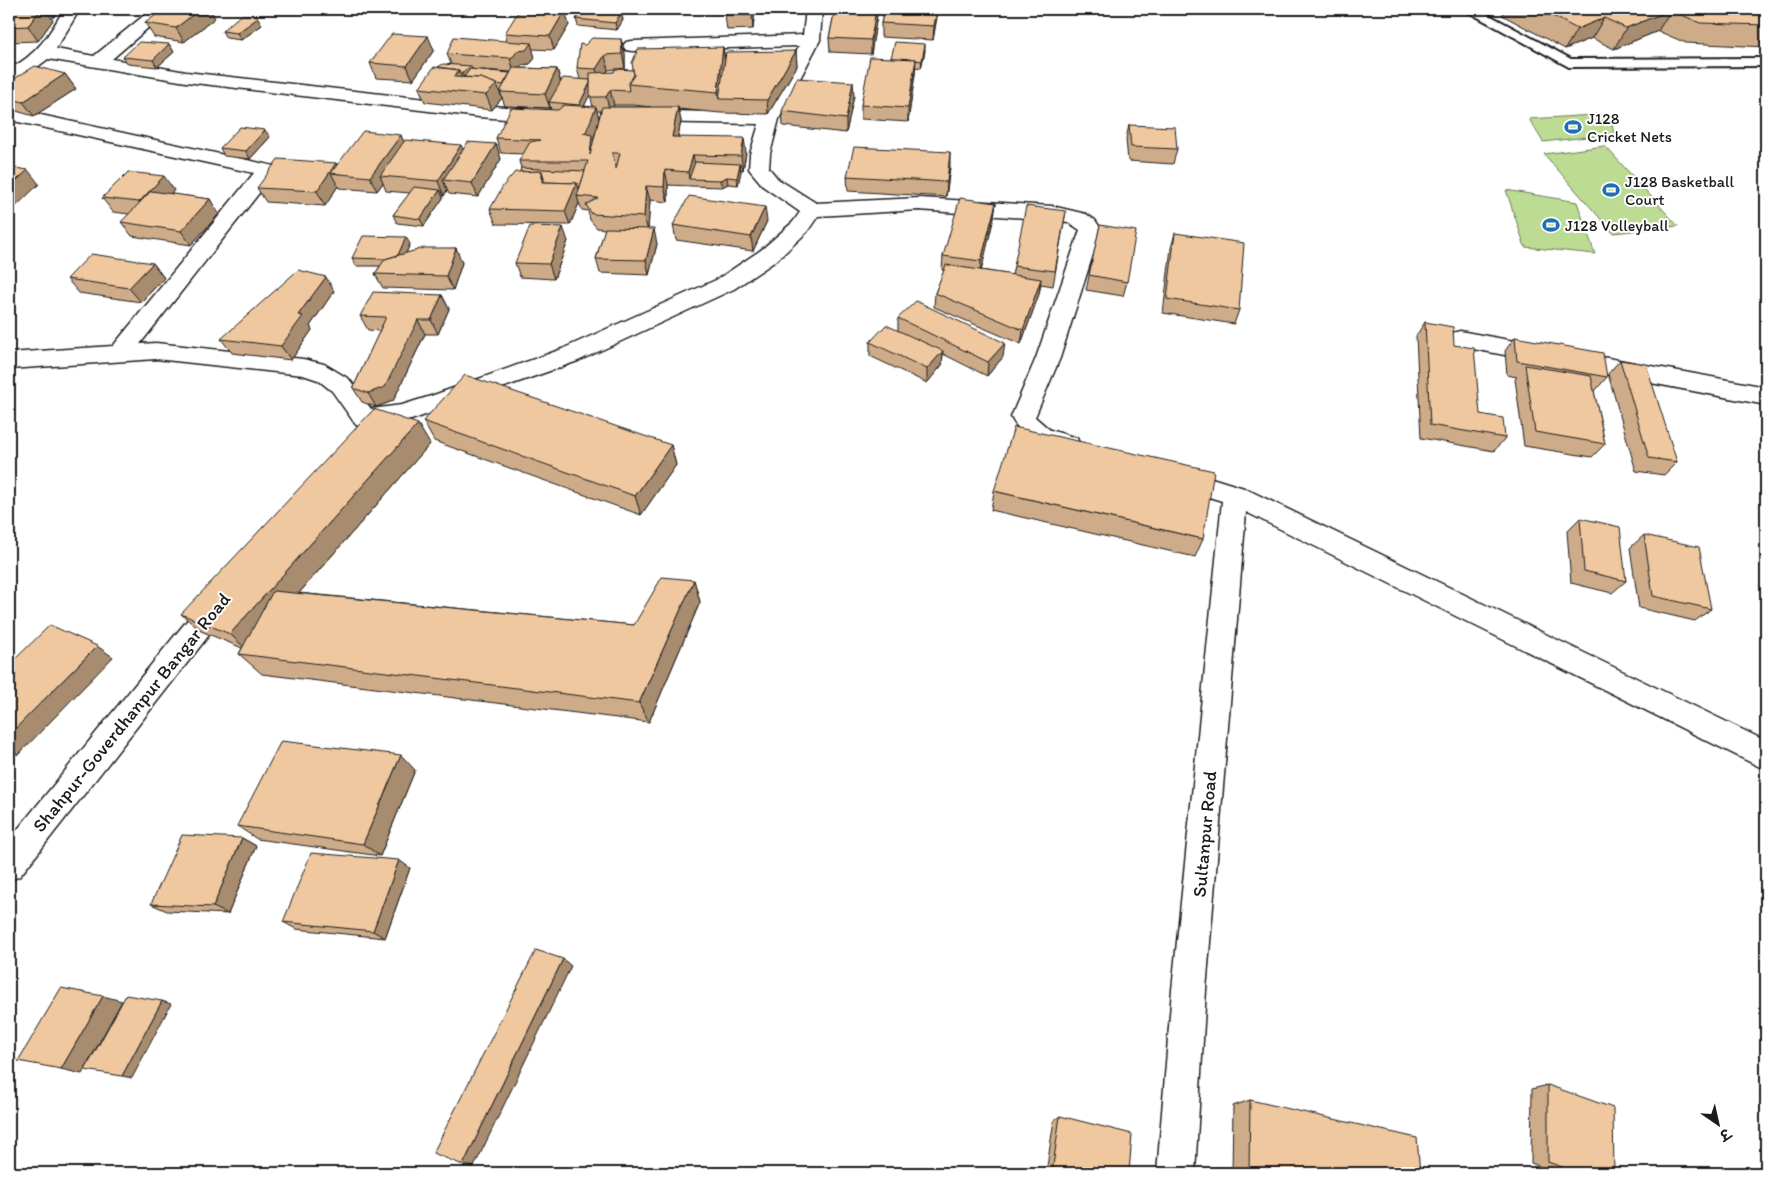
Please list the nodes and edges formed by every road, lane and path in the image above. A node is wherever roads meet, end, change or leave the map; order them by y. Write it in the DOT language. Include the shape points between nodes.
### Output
graph roads {
  1 [pos="72,9"];
  2 [pos="162,9"];
  3 [pos="814,9"];
  4 [pos="1469,9"];
  5 [pos="811,40"];
  6 [pos="632,46"];
  7 [pos="46,53"];
  8 [pos="1766,62"];
  9 [pos="96,63"];
  10 [pos="9,76"];
  11 [pos="9,114"];
  12 [pos="770,119"];
  13 [pos="812,210"];
  14 [pos="1460,339"];
  15 [pos="121,352"];
  16 [pos="9,361"];
  17 [pos="1766,396"];
  18 [pos="365,419"];
  19 [pos="347,442"];
  20 [pos="1092,452"];
  21 [pos="1159,472"];
  22 [pos="1235,495"];
  23 [pos="235,581"];
  24 [pos="1766,756"];
  25 [pos="9,865"];
  26 [pos="1176,1173"];
  1 -- 7 [label="street"];
  2 -- 9 [label="street"];
  3 -- 5 [label="street"];
  4 -- 8 [label="lane" via="1569,63"];
  5 -- 6 [label="street"];
  5 -- 12 [label="street"];
  7 -- 9 [label="street"];
  7 -- 10 [label="street" via="32,65"];
  9 -- 12 [label="street" via="195,78 479,111"];
  11 -- 15 [label="street" via="267,170"];
  12 -- 13 [label="street" via="759,169 771,183"];
  13 -- 18 [label="street" via="800,227 769,255 726,284 570,355 402,414"];
  13 -- 20 [label="street" via="918,204 1072,216 1086,221 1091,229 1048,358 1023,417 1029,429 1044,437"];
  14 -- 17 [label="street"];
  15 -- 16 [label="street"];
  15 -- 18 [label="street" via="156,351 321,371 338,380"];
  18 -- 19 [label="street"];
  21 -- 22 [label="street"];
  22 -- 24 [label="street"];
  22 -- 26 [label="street, Sultanpur Road" via="1189,990"];
  23 -- 25 [label="street, Shahpur-Goverdhanpur Bangar Road"];
}
